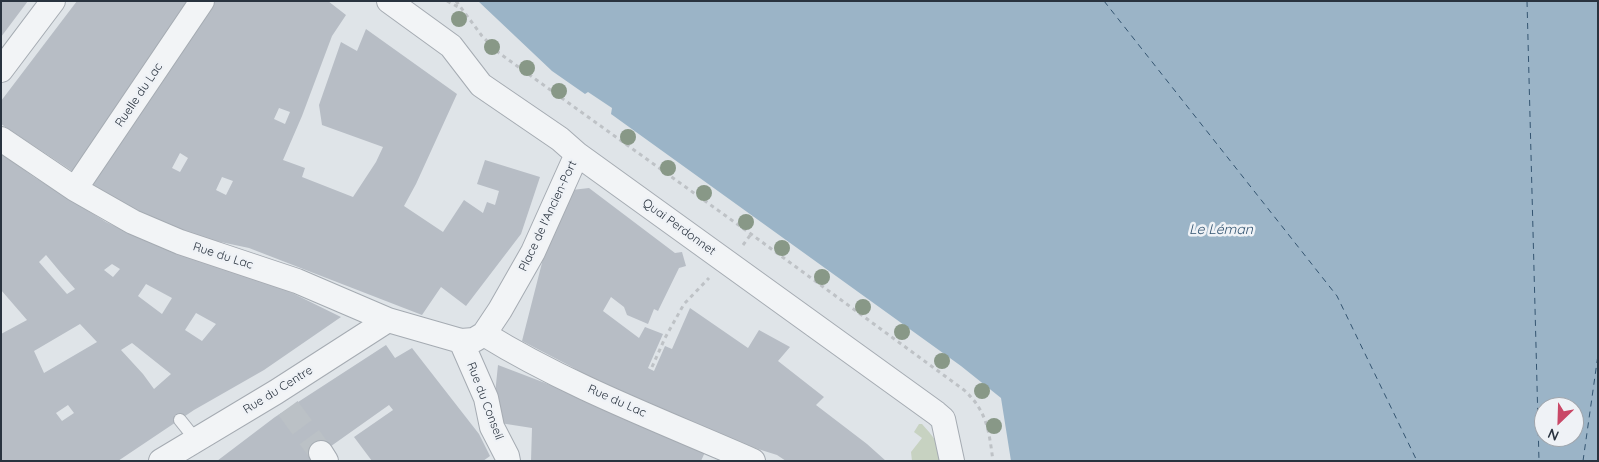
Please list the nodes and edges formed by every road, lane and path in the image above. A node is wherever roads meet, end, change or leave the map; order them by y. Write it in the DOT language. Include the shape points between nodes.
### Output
graph roads {
  1 [pos="52,1"];
  2 [pos="202,1"];
  3 [pos="389,1"];
  4 [pos="447,1"];
  5 [pos="456,1"];
  6 [pos="460,8"];
  7 [pos="1,70"];
  8 [pos="1,139"];
  9 [pos="577,154"];
  10 [pos="75,189"];
  11 [pos="723,259"];
  12 [pos="388,320"];
  13 [pos="484,334"];
  14 [pos="461,341"];
  15 [pos="652,368"];
  16 [pos="180,420"];
  17 [pos="196,440"];
  18 [pos="505,459"];
  19 [pos="167,460"];
  20 [pos="753,461"];
  21 [pos="952,461"];
  22 [pos="993,461"];
  1 -- 7 [label="street"];
  2 -- 10 [label="street, Ruelle du Lac"];
  3 -- 9 [label="street, Quai Perdonnet" via="452,46 482,85"];
  4 -- 6 [label="path"];
  5 -- 6 [label="path"];
  6 -- 22 [label="path" via="499,53 964,390 985,418"];
  8 -- 10 [label="street, Rue du Lac"];
  9 -- 11 [label="street, Quai Perdonnet"];
  9 -- 13 [label="street, Place de l'Ancien-Port" via="533,252"];
  10 -- 12 [label="street, Rue du Lac" via="133,222 180,242 297,281"];
  11 -- 15 [label="path" via="684,304"];
  11 -- 21 [label="street, Quai Perdonnet" via="943,419"];
  12 -- 14 [label="street, Rue du Lac"];
  12 -- 17 [label="street, Rue du Centre" via="282,400"];
  13 -- 14 [label="street" via="474,340"];
  13 -- 20 [label="street, Rue du Lac" via="613,402"];
  14 -- 18 [label="street, Rue du Conseil" via="486,398 492,427"];
  16 -- 17 [label="lane"];
  17 -- 19 [label="street, Rue du Centre"];
}
